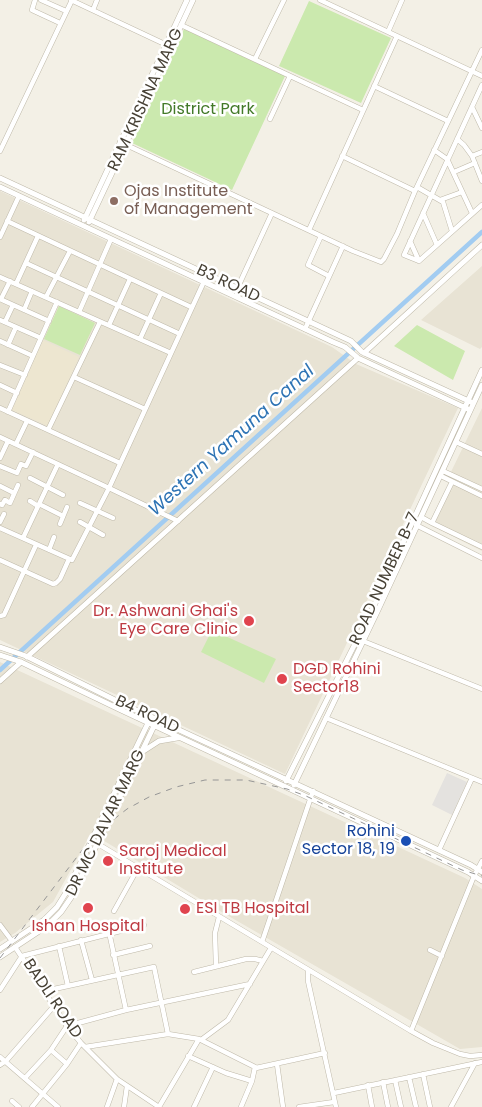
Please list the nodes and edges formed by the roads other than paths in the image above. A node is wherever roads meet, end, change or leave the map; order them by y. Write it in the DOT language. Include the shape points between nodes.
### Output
graph roads {
  1 [pos="35,0"];
  2 [pos="41,0"];
  3 [pos="71,0"];
  4 [pos="97,0"];
  5 [pos="187,0"];
  6 [pos="193,0"];
  7 [pos="284,0"];
  8 [pos="320,0"];
  9 [pos="402,0"];
  10 [pos="92,10"];
  11 [pos="66,11"];
  12 [pos="60,23"];
  13 [pos="181,25"];
  14 [pos="388,32"];
  15 [pos="397,36"];
  16 [pos="168,46"];
  17 [pos="482,50"];
  18 [pos="256,59"];
  19 [pos="472,71"];
  20 [pos="290,76"];
  21 [pos="482,76"];
  22 [pos="482,85"];
  23 [pos="374,86"];
  24 [pos="472,107"];
  25 [pos="363,110"];
  26 [pos="270,119"];
  27 [pos="448,121"];
  28 [pos="482,128"];
  29 [pos="457,139"];
  30 [pos="123,143"];
  31 [pos="434,150"];
  32 [pos="0,151"];
  33 [pos="482,152"];
  34 [pos="342,156"];
  35 [pos="472,156"];
  36 [pos="447,159"];
  37 [pos="475,163"];
  38 [pos="454,172"];
  39 [pos="0,178"];
  40 [pos="482,181"];
  41 [pos="0,187"];
  42 [pos="416,189"];
  43 [pos="462,192"];
  44 [pos="431,195"];
  45 [pos="19,196"];
  46 [pos="440,200"];
  47 [pos="482,205"];
  48 [pos="423,212"];
  49 [pos="272,213"];
  50 [pos="472,214"];
  51 [pos="88,219"];
  52 [pos="7,222"];
  53 [pos="84,226"];
  54 [pos="309,230"];
  55 [pos="452,231"];
  56 [pos="38,236"];
  57 [pos="321,236"];
  58 [pos="0,237"];
  59 [pos="112,239"];
  60 [pos="410,241"];
  61 [pos="437,245"];
  62 [pos="482,245"];
  63 [pos="343,246"];
  64 [pos="70,251"];
  65 [pos="419,261"];
  66 [pos="26,263"];
  67 [pos="100,265"];
  68 [pos="206,275"];
  69 [pos="330,276"];
  70 [pos="0,277"];
  71 [pos="57,278"];
  72 [pos="130,279"];
  73 [pos="10,281"];
  74 [pos="203,282"];
  75 [pos="16,284"];
  76 [pos="237,289"];
  77 [pos="32,291"];
  78 [pos="88,292"];
  79 [pos="160,293"];
  80 [pos="46,298"];
  81 [pos="0,299"];
  82 [pos="57,302"];
  83 [pos="13,305"];
  84 [pos="118,305"];
  85 [pos="192,308"];
  86 [pos="24,310"];
  87 [pos="79,312"];
  88 [pos="148,320"];
  89 [pos="2,321"];
  90 [pos="49,321"];
  91 [pos="100,322"];
  92 [pos="308,322"];
  93 [pos="109,325"];
  94 [pos="16,327"];
  95 [pos="305,329"];
  96 [pos="180,334"];
  97 [pos="41,338"];
  98 [pos="140,339"];
  99 [pos="0,341"];
  100 [pos="8,345"];
  101 [pos="171,353"];
  102 [pos="363,353"];
  103 [pos="33,356"];
  104 [pos="357,358"];
  105 [pos="0,364"];
  106 [pos="482,370"];
  107 [pos="24,375"];
  108 [pos="74,376"];
  109 [pos="0,385"];
  110 [pos="482,385"];
  111 [pos="17,393"];
  112 [pos="471,401"];
  113 [pos="0,408"];
  114 [pos="145,408"];
  115 [pos="467,408"];
  116 [pos="8,412"];
  117 [pos="27,421"];
  118 [pos="48,430"];
  119 [pos="0,437"];
  120 [pos="8,441"];
  121 [pos="456,442"];
  122 [pos="16,444"];
  123 [pos="33,452"];
  124 [pos="482,454"];
  125 [pos="0,458"];
  126 [pos="58,464"];
  127 [pos="120,464"];
  128 [pos="0,466"];
  129 [pos="442,474"];
  130 [pos="30,478"];
  131 [pos="452,482"];
  132 [pos="18,485"];
  133 [pos="0,486"];
  134 [pos="47,487"];
  135 [pos="109,488"];
  136 [pos="482,489"];
  137 [pos="14,493"];
  138 [pos="63,495"];
  139 [pos="482,496"];
  140 [pos="30,502"];
  141 [pos="80,503"];
  142 [pos="0,504"];
  143 [pos="39,505"];
  144 [pos="67,507"];
  145 [pos="98,511"];
  146 [pos="4,514"];
  147 [pos="63,516"];
  148 [pos="422,517"];
  149 [pos="113,518"];
  150 [pos="176,520"];
  151 [pos="413,521"];
  152 [pos="0,522"];
  153 [pos="80,522"];
  154 [pos="432,523"];
  155 [pos="60,524"];
  156 [pos="417,527"];
  157 [pos="0,528"];
  158 [pos="89,528"];
  159 [pos="103,535"];
  160 [pos="458,535"];
  161 [pos="54,537"];
  162 [pos="23,538"];
  163 [pos="453,544"];
  164 [pos="36,545"];
  165 [pos="482,548"];
  166 [pos="49,550"];
  167 [pos="482,558"];
  168 [pos="69,559"];
  169 [pos="0,560"];
  170 [pos="24,571"];
  171 [pos="376,609"];
  172 [pos="0,616"];
  173 [pos="363,641"];
  174 [pos="0,647"];
  175 [pos="0,655"];
  176 [pos="26,657"];
  177 [pos="20,661"];
  178 [pos="0,681"];
  179 [pos="482,688"];
  180 [pos="154,718"];
  181 [pos="326,718"];
  182 [pos="151,724"];
  183 [pos="180,738"];
  184 [pos="231,753"];
  185 [pos="140,754"];
  186 [pos="228,760"];
  187 [pos="472,778"];
  188 [pos="287,780"];
  189 [pos="482,782"];
  190 [pos="295,783"];
  191 [pos="284,786"];
  192 [pos="291,790"];
  193 [pos="313,791"];
  194 [pos="310,798"];
  195 [pos="93,841"];
  196 [pos="98,844"];
  197 [pos="439,850"];
  198 [pos="482,861"];
  199 [pos="138,868"];
  200 [pos="479,870"];
  201 [pos="474,876"];
  202 [pos="482,881"];
  203 [pos="114,911"];
  204 [pos="219,916"];
  205 [pos="0,925"];
  206 [pos="144,925"];
  207 [pos="108,932"];
  208 [pos="81,940"];
  209 [pos="12,941"];
  210 [pos="262,942"];
  211 [pos="59,946"];
  212 [pos="150,946"];
  213 [pos="16,947"];
  214 [pos="271,948"];
  215 [pos="0,949"];
  216 [pos="430,950"];
  217 [pos="113,955"];
  218 [pos="22,956"];
  219 [pos="442,956"];
  220 [pos="0,957"];
  221 [pos="263,962"];
  222 [pos="216,966"];
  223 [pos="308,970"];
  224 [pos="194,972"];
  225 [pos="117,975"];
  226 [pos="92,980"];
  227 [pos="250,984"];
  228 [pos="68,986"];
  229 [pos="0,990"];
  230 [pos="45,991"];
  231 [pos="162,1002"];
  232 [pos="54,1006"];
  233 [pos="126,1010"];
  234 [pos="67,1026"];
  235 [pos="411,1031"];
  236 [pos="168,1034"];
  237 [pos="200,1040"];
  238 [pos="83,1045"];
  239 [pos="50,1050"];
  240 [pos="325,1052"];
  241 [pos="482,1055"];
  242 [pos="188,1056"];
  243 [pos="470,1056"];
  244 [pos="0,1057"];
  245 [pos="6,1061"];
  246 [pos="482,1062"];
  247 [pos="67,1064"];
  248 [pos="277,1064"];
  249 [pos="473,1064"];
  250 [pos="0,1065"];
  251 [pos="213,1067"];
  252 [pos="256,1068"];
  253 [pos="423,1074"];
  254 [pos="409,1077"];
  255 [pos="26,1078"];
  256 [pos="117,1079"];
  257 [pos="395,1080"];
  258 [pos="252,1082"];
  259 [pos="383,1082"];
  260 [pos="368,1085"];
  261 [pos="127,1086"];
  262 [pos="334,1093"];
  263 [pos="43,1095"];
  264 [pos="12,1101"];
  265 [pos="335,1104"];
  266 [pos="157,1106"];
  267 [pos="317,1106"];
  268 [pos="19,1107"];
  269 [pos="32,1107"];
  270 [pos="58,1107"];
  271 [pos="106,1107"];
  272 [pos="124,1107"];
  273 [pos="194,1107"];
  274 [pos="241,1107"];
  275 [pos="284,1107"];
  276 [pos="299,1107"];
  277 [pos="372,1107"];
  278 [pos="388,1107"];
  279 [pos="401,1107"];
  280 [pos="416,1107"];
  281 [pos="430,1107"];
  282 [pos="451,1107"];
  1 -- 12 [label="street" via="32,10"];
  2 -- 11 [label="street"];
  3 -- 10 [label="street"];
  3 -- 11 [label="street"];
  4 -- 10 [label="street"];
  5 -- 16 [label="street, RAM KRISHNA MARG"];
  6 -- 13 [label="street, RAM KRISHNA MARG"];
  7 -- 18 [label="street"];
  8 -- 14 [label="street"];
  9 -- 14 [label="street"];
  10 -- 16 [label="street"];
  11 -- 12 [label="street"];
  12 -- 32 [label="street"];
  13 -- 16 [label="street, RAM KRISHNA MARG"];
  13 -- 18 [label="street"];
  14 -- 15 [label="street"];
  15 -- 19 [label="street"];
  15 -- 23 [label="street"];
  16 -- 30 [label="street, RAM KRISHNA MARG"];
  17 -- 19 [label="street"];
  18 -- 20 [label="street"];
  19 -- 21 [label="street"];
  19 -- 27 [label="street"];
  20 -- 25 [label="street"];
  20 -- 26 [label="street"];
  22 -- 24 [label="street"];
  23 -- 25 [label="street"];
  23 -- 27 [label="street"];
  24 -- 28 [label="street"];
  24 -- 29 [label="street"];
  25 -- 34 [label="street"];
  27 -- 31 [label="street"];
  29 -- 35 [label="street"];
  29 -- 36 [label="street"];
  30 -- 49 [label="street"];
  30 -- 51 [label="street, RAM KRISHNA MARG"];
  31 -- 36 [label="street"];
  31 -- 42 [label="street"];
  33 -- 35 [label="street"];
  34 -- 42 [label="street"];
  34 -- 54 [label="street"];
  35 -- 37 [label="street"];
  36 -- 38 [label="street"];
  36 -- 44 [label="street"];
  37 -- 38 [label="street"];
  37 -- 40 [label="street"];
  38 -- 43 [label="street"];
  39 -- 51 [label="street, B3 ROAD"];
  41 -- 45 [label="street, B3 ROAD"];
  42 -- 44 [label="street"];
  42 -- 63 [label="street" via="382,262"];
  43 -- 46 [label="street"];
  43 -- 50 [label="street"];
  44 -- 46 [label="street"];
  44 -- 48 [label="street"];
  45 -- 52 [label="street"];
  45 -- 53 [label="street, B3 ROAD"];
  46 -- 55 [label="street"];
  47 -- 50 [label="street"];
  48 -- 60 [label="street"];
  48 -- 61 [label="street"];
  49 -- 54 [label="street"];
  49 -- 76 [label="street"];
  50 -- 55 [label="street"];
  51 -- 53 [label="street, RAM KRISHNA MARG"];
  51 -- 68 [label="street, B3 ROAD"];
  52 -- 56 [label="street"];
  52 -- 58 [label="street"];
  53 -- 59 [label="street, B3 ROAD"];
  54 -- 57 [label="street"];
  55 -- 61 [label="street"];
  56 -- 64 [label="street"];
  56 -- 66 [label="street"];
  57 -- 63 [label="street"];
  57 -- 69 [label="street" via="308,265"];
  59 -- 67 [label="street"];
  59 -- 74 [label="street, B3 ROAD"];
  60 -- 65 [label="street"];
  60 -- 65 [label="street" via="404,255"];
  61 -- 65 [label="street"];
  62 -- 102 [label="street"];
  63 -- 69 [label="street"];
  64 -- 67 [label="street"];
  64 -- 71 [label="street"];
  66 -- 71 [label="street"];
  66 -- 75 [label="street"];
  67 -- 72 [label="street"];
  67 -- 78 [label="street"];
  68 -- 74 [label="street"];
  68 -- 76 [label="street, B3 ROAD"];
  69 -- 92 [label="street"];
  70 -- 73 [label="street"];
  71 -- 78 [label="street"];
  71 -- 80 [label="street"];
  72 -- 79 [label="street"];
  72 -- 84 [label="street"];
  73 -- 75 [label="street"];
  73 -- 81 [label="street"];
  74 -- 85 [label="street"];
  74 -- 95 [label="street, B3 ROAD"];
  75 -- 77 [label="street"];
  76 -- 92 [label="street, B3 ROAD"];
  77 -- 80 [label="street"];
  77 -- 86 [label="street"];
  78 -- 84 [label="street"];
  78 -- 87 [label="street"];
  79 -- 85 [label="street"];
  79 -- 88 [label="street"];
  80 -- 82 [label="street"];
  81 -- 83 [label="street"];
  82 -- 87 [label="street"];
  82 -- 90 [label="street"];
  83 -- 86 [label="street"];
  83 -- 89 [label="street"];
  84 -- 88 [label="street"];
  84 -- 93 [label="street"];
  85 -- 96 [label="street"];
  86 -- 90 [label="street"];
  87 -- 91 [label="street"];
  88 -- 96 [label="street"];
  88 -- 98 [label="street"];
  89 -- 94 [label="street"];
  90 -- 97 [label="street"];
  91 -- 93 [label="street"];
  91 -- 108 [label="street"];
  92 -- 95 [label="street"];
  92 -- 102 [label="street, B3 ROAD" via="351,341"];
  93 -- 98 [label="street"];
  94 -- 97 [label="street"];
  94 -- 100 [label="street"];
  95 -- 104 [label="street, B3 ROAD" via="345,346"];
  96 -- 101 [label="street"];
  97 -- 103 [label="street"];
  98 -- 101 [label="street"];
  99 -- 100 [label="street"];
  100 -- 103 [label="street"];
  101 -- 114 [label="street"];
  102 -- 112 [label="street"];
  103 -- 107 [label="street"];
  104 -- 115 [label="street"];
  104 -- 150 [label="street"];
  105 -- 107 [label="street"];
  106 -- 112 [label="street, ROAD NUMBER B-7"];
  107 -- 111 [label="street"];
  108 -- 114 [label="street"];
  108 -- 118 [label="street"];
  109 -- 111 [label="street"];
  110 -- 112 [label="street, ROAD NUMBER B-7"];
  111 -- 116 [label="street"];
  112 -- 115 [label="street, ROAD NUMBER B-7"];
  113 -- 116 [label="street"];
  114 -- 127 [label="street"];
  115 -- 121 [label="street, ROAD NUMBER B-7"];
  115 -- 151 [label="street, ROAD NUMBER B-7"];
  116 -- 117 [label="street"];
  117 -- 118 [label="street"];
  117 -- 122 [label="street"];
  118 -- 127 [label="street"];
  119 -- 120 [label="street"];
  120 -- 122 [label="street"];
  120 -- 125 [label="street"];
  121 -- 124 [label="street"];
  121 -- 129 [label="street, ROAD NUMBER B-7"];
  122 -- 123 [label="street"];
  123 -- 126 [label="street"];
  123 -- 128 [label="street" via="26,466 21,464 17,473"];
  126 -- 134 [label="street"];
  126 -- 135 [label="street"];
  127 -- 135 [label="street"];
  129 -- 131 [label="street"];
  129 -- 136 [label="street"];
  129 -- 148 [label="street, ROAD NUMBER B-7"];
  130 -- 134 [label="street"];
  131 -- 139 [label="street"];
  131 -- 154 [label="street"];
  132 -- 137 [label="street"];
  133 -- 137 [label="street"];
  134 -- 138 [label="street"];
  134 -- 143 [label="street"];
  135 -- 145 [label="street"];
  135 -- 150 [label="street"];
  137 -- 142 [label="street" via="10,503 5,500"];
  140 -- 143 [label="street"];
  141 -- 145 [label="street"];
  143 -- 147 [label="street"];
  143 -- 162 [label="street"];
  144 -- 147 [label="street"];
  145 -- 149 [label="street"];
  145 -- 158 [label="street"];
  146 -- 152 [label="street"];
  147 -- 155 [label="street"];
  148 -- 154 [label="street"];
  148 -- 156 [label="street, ROAD NUMBER B-7"];
  150 -- 176 [label="street"];
  151 -- 156 [label="street"];
  151 -- 171 [label="street, ROAD NUMBER B-7"];
  153 -- 158 [label="street"];
  154 -- 160 [label="street"];
  156 -- 163 [label="street"];
  156 -- 171 [label="street, ROAD NUMBER B-7"];
  157 -- 162 [label="street"];
  158 -- 159 [label="street"];
  158 -- 168 [label="street" via="74,559"];
  160 -- 163 [label="street"];
  160 -- 165 [label="street"];
  161 -- 166 [label="street"];
  162 -- 164 [label="street"];
  163 -- 167 [label="street"];
  164 -- 166 [label="street"];
  164 -- 170 [label="street"];
  166 -- 168 [label="street"];
  168 -- 170 [label="street" via="56,583"];
  169 -- 170 [label="street"];
  170 -- 172 [label="street" via="4,615"];
  171 -- 173 [label="street, ROAD NUMBER B-7"];
  171 -- 188 [label="street, ROAD NUMBER B-7"];
  173 -- 179 [label="street"];
  173 -- 181 [label="street, ROAD NUMBER B-7"];
  174 -- 176 [label="street, B4 ROAD"];
  175 -- 177 [label="street, B4 ROAD"];
  176 -- 180 [label="street, B4 ROAD"];
  177 -- 178 [label="street"];
  177 -- 182 [label="street, B4 ROAD"];
  180 -- 182 [label="street, DR MC DAVAR MARG"];
  180 -- 184 [label="street, B4 ROAD"];
  181 -- 187 [label="street"];
  181 -- 190 [label="street, ROAD NUMBER B-7"];
  182 -- 183 [label="street, B4 ROAD"];
  182 -- 185 [label="street, DR MC DAVAR MARG"];
  182 -- 195 [label="street"];
  183 -- 185 [label="street" via="159,741"];
  183 -- 186 [label="street, B4 ROAD"];
  184 -- 186 [label="street"];
  184 -- 188 [label="street, B4 ROAD"];
  185 -- 196 [label="street, DR MC DAVAR MARG"];
  186 -- 191 [label="street, B4 ROAD"];
  187 -- 189 [label="street"];
  187 -- 197 [label="street"];
  188 -- 190 [label="street, B4 ROAD"];
  188 -- 191 [label="street, ROAD NUMBER B-7"];
  190 -- 192 [label="street, ROAD NUMBER B-7"];
  190 -- 193 [label="street, B4 ROAD"];
  191 -- 192 [label="street, B4 ROAD"];
  192 -- 194 [label="street, B4 ROAD"];
  193 -- 194 [label="street"];
  193 -- 197 [label="street, B4 ROAD"];
  194 -- 201 [label="street, B4 ROAD"];
  194 -- 210 [label="street"];
  195 -- 196 [label="street"];
  195 -- 209 [label="street" via="57,907 44,920"];
  196 -- 199 [label="street"];
  196 -- 213 [label="street, DR MC DAVAR MARG" via="61,912"];
  197 -- 200 [label="street, B4 ROAD"];
  198 -- 200 [label="street"];
  199 -- 203 [label="street"];
  199 -- 204 [label="street"];
  200 -- 201 [label="street"];
  201 -- 202 [label="street, B4 ROAD"];
  201 -- 219 [label="street"];
  204 -- 210 [label="street"];
  204 -- 222 [label="street" via="215,933"];
  205 -- 209 [label="street"];
  206 -- 207 [label="street"];
  207 -- 208 [label="street"];
  207 -- 217 [label="street"];
  208 -- 211 [label="street"];
  208 -- 226 [label="street"];
  209 -- 215 [label="street"];
  210 -- 214 [label="street"];
  211 -- 218 [label="street"];
  211 -- 228 [label="street"];
  212 -- 217 [label="street"];
  213 -- 218 [label="street, BADLI ROAD"];
  213 -- 220 [label="street, DR MC DAVAR MARG"];
  214 -- 221 [label="street"];
  214 -- 223 [label="street"];
  216 -- 219 [label="street"];
  217 -- 225 [label="street"];
  218 -- 229 [label="street"];
  218 -- 230 [label="street, BADLI ROAD"];
  219 -- 235 [label="street"];
  221 -- 222 [label="street" via="251,958"];
  221 -- 227 [label="street"];
  222 -- 224 [label="street"];
  223 -- 235 [label="street"];
  223 -- 240 [label="street"];
  225 -- 226 [label="street"];
  225 -- 231 [label="street" via="154,967"];
  225 -- 233 [label="street"];
  226 -- 228 [label="street"];
  227 -- 231 [label="street"];
  227 -- 237 [label="street" via="228,1020"];
  228 -- 230 [label="street"];
  230 -- 232 [label="street, BADLI ROAD"];
  231 -- 233 [label="street"];
  231 -- 236 [label="street"];
  232 -- 234 [label="street, BADLI ROAD"];
  232 -- 245 [label="street"];
  233 -- 234 [label="street"];
  234 -- 238 [label="street, BADLI ROAD"];
  234 -- 239 [label="street"];
  235 -- 243 [label="street"];
  236 -- 237 [label="street"];
  236 -- 238 [label="street"];
  237 -- 242 [label="street"];
  237 -- 252 [label="street"];
  238 -- 247 [label="street"];
  238 -- 256 [label="street, BADLI ROAD"];
  239 -- 247 [label="street"];
  239 -- 255 [label="street"];
  240 -- 248 [label="street"];
  240 -- 262 [label="street"];
  241 -- 243 [label="street"];
  242 -- 251 [label="street"];
  242 -- 266 [label="street"];
  243 -- 249 [label="street"];
  244 -- 245 [label="street"];
  245 -- 250 [label="street"];
  245 -- 255 [label="street"];
  246 -- 249 [label="street"];
  247 -- 263 [label="street"];
  248 -- 252 [label="street"];
  248 -- 275 [label="street"];
  249 -- 253 [label="street"];
  249 -- 282 [label="street"];
  251 -- 258 [label="street"];
  251 -- 273 [label="street"];
  252 -- 258 [label="street"];
  253 -- 254 [label="street"];
  253 -- 281 [label="street"];
  254 -- 257 [label="street"];
  254 -- 280 [label="street"];
  255 -- 263 [label="street"];
  256 -- 261 [label="street, BADLI ROAD"];
  256 -- 271 [label="street"];
  257 -- 259 [label="street"];
  257 -- 279 [label="street"];
  258 -- 274 [label="street"];
  259 -- 260 [label="street"];
  259 -- 278 [label="street"];
  260 -- 262 [label="street"];
  260 -- 277 [label="street"];
  261 -- 266 [label="street, BADLI ROAD"];
  261 -- 272 [label="street"];
  262 -- 265 [label="street"];
  263 -- 269 [label="street"];
  263 -- 270 [label="street"];
  264 -- 268 [label="street"];
  265 -- 267 [label="street"];
  267 -- 276 [label="street"];
}
